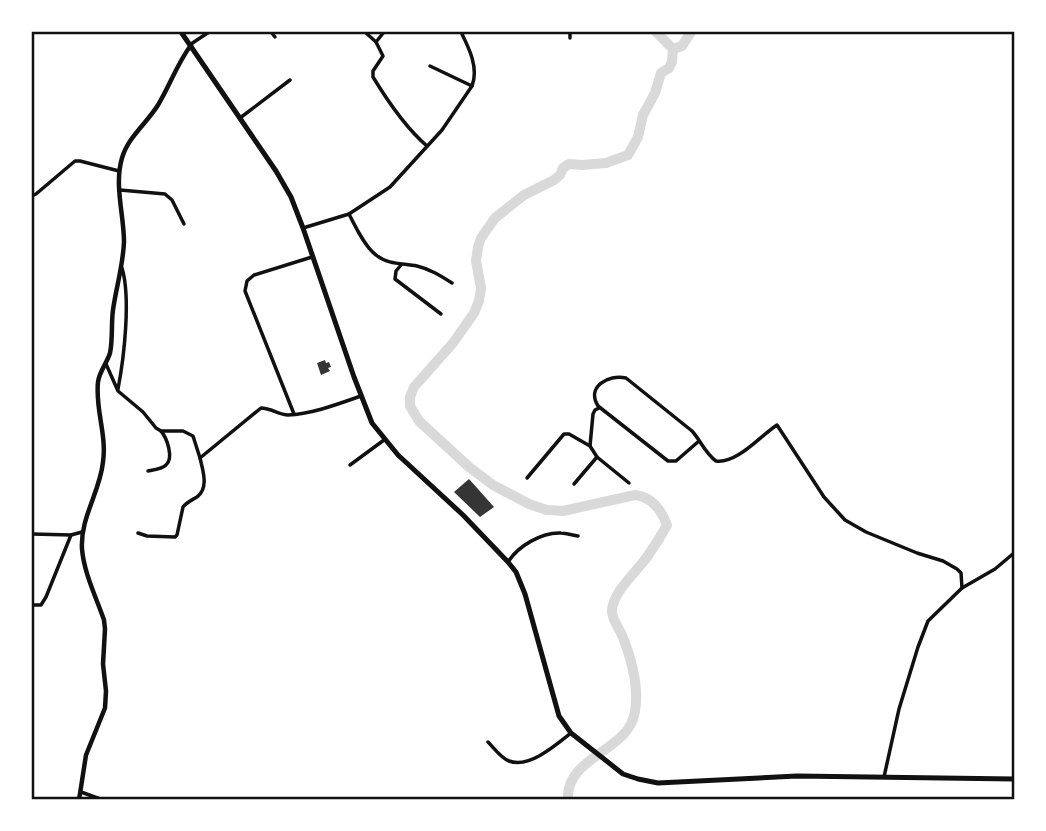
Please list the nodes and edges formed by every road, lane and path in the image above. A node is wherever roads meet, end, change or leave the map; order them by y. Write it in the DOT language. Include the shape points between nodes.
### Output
graph roads {
  1 [pos="181,32"];
  2 [pos="209,32"];
  3 [pos="271,32"];
  4 [pos="365,32"];
  5 [pos="384,32"];
  6 [pos="461,32"];
  7 [pos="570,32"];
  8 [pos="275,37"];
  9 [pos="570,38"];
  10 [pos="376,42"];
  11 [pos="191,45"];
  12 [pos="430,66"];
  13 [pos="290,80"];
  14 [pos="472,86"];
  15 [pos="240,118"];
  16 [pos="427,146"];
  17 [pos="119,171"];
  18 [pos="120,191"];
  19 [pos="32,196"];
  20 [pos="349,214"];
  21 [pos="184,224"];
  22 [pos="303,228"];
  23 [pos="314,257"];
  24 [pos="401,265"];
  25 [pos="121,266"];
  26 [pos="452,283"];
  27 [pos="441,314"];
  28 [pos="106,364"];
  29 [pos="118,391"];
  30 [pos="361,397"];
  31 [pos="599,408"];
  32 [pos="294,414"];
  33 [pos="161,431"];
  34 [pos="384,440"];
  35 [pos="699,441"];
  36 [pos="590,446"];
  37 [pos="597,457"];
  38 [pos="200,458"];
  39 [pos="350,465"];
  40 [pos="148,471"];
  41 [pos="527,478"];
  42 [pos="629,483"];
  43 [pos="574,484"];
  44 [pos="82,532"];
  45 [pos="138,533"];
  46 [pos="32,534"];
  47 [pos="71,535"];
  48 [pos="578,536"];
  49 [pos="1014,553"];
  50 [pos="509,562"];
  51 [pos="962,588"];
  52 [pos="32,605"];
  53 [pos="571,733"];
  54 [pos="488,742"];
  55 [pos="884,777"];
  56 [pos="1014,779"];
  57 [pos="81,792"];
  58 [pos="79,800"];
  59 [pos="103,800"];
  1 -- 11 [label="highway"];
  2 -- 11 [label="street"];
  3 -- 8 [label="street"];
  4 -- 10 [label="street"];
  5 -- 10 [label="street"];
  6 -- 14 [label="street" via="474,65"];
  7 -- 9 [label="street"];
  10 -- 16 [label="street" via="383,56 373,77"];
  11 -- 15 [label="highway"];
  11 -- 17 [label="main road" via="158,104 127,146"];
  12 -- 14 [label="street"];
  13 -- 15 [label="street"];
  14 -- 16 [label="street"];
  15 -- 22 [label="highway" via="283,182"];
  16 -- 20 [label="street" via="393,184"];
  17 -- 18 [label="main road"];
  17 -- 19 [label="street" via="75,161"];
  18 -- 21 [label="street" via="165,194"];
  18 -- 25 [label="main road"];
  20 -- 22 [label="street"];
  20 -- 24 [label="street" via="373,253"];
  22 -- 23 [label="highway"];
  23 -- 30 [label="highway"];
  23 -- 32 [label="street" via="254,275 245,288"];
  24 -- 26 [label="street" via="423,268"];
  24 -- 27 [label="street" via="395,279"];
  25 -- 28 [label="main road"];
  25 -- 29 [label="street" via="126,289"];
  28 -- 29 [label="street"];
  28 -- 44 [label="main road" via="98,382 103,463"];
  29 -- 33 [label="street"];
  30 -- 32 [label="street"];
  30 -- 34 [label="highway"];
  31 -- 35 [label="street" via="668,461 676,461"];
  31 -- 35 [label="street" via="594,399 600,383 624,377"];
  31 -- 36 [label="street" via="593,414"];
  32 -- 38 [label="street" via="261,408"];
  33 -- 38 [label="street" via="181,430 193,436"];
  33 -- 40 [label="street" via="168,441 168,462"];
  34 -- 39 [label="street"];
  34 -- 50 [label="highway"];
  35 -- 51 [label="street" via="716,461 724,462 777,425 845,520 950,565 961,573"];
  36 -- 37 [label="street"];
  36 -- 41 [label="street" via="565,434"];
  37 -- 42 [label="street"];
  37 -- 43 [label="street"];
  38 -- 45 [label="street" via="204,488 185,503 177,535"];
  44 -- 47 [label="street"];
  44 -- 57 [label="main road" via="84,561 104,620 106,691 105,708 86,755"];
  46 -- 47 [label="street"];
  47 -- 52 [label="street" via="46,597 41,605"];
  48 -- 50 [label="street" via="559,533 536,539"];
  49 -- 51 [label="street"];
  50 -- 53 [label="highway" via="525,594 559,716"];
  51 -- 55 [label="street" via="926,627 899,709"];
  53 -- 54 [label="street" via="525,762 511,762"];
  53 -- 55 [label="highway" via="623,774 664,783 766,776"];
  55 -- 56 [label="highway"];
  57 -- 58 [label="main road"];
  57 -- 59 [label="street"];
}
